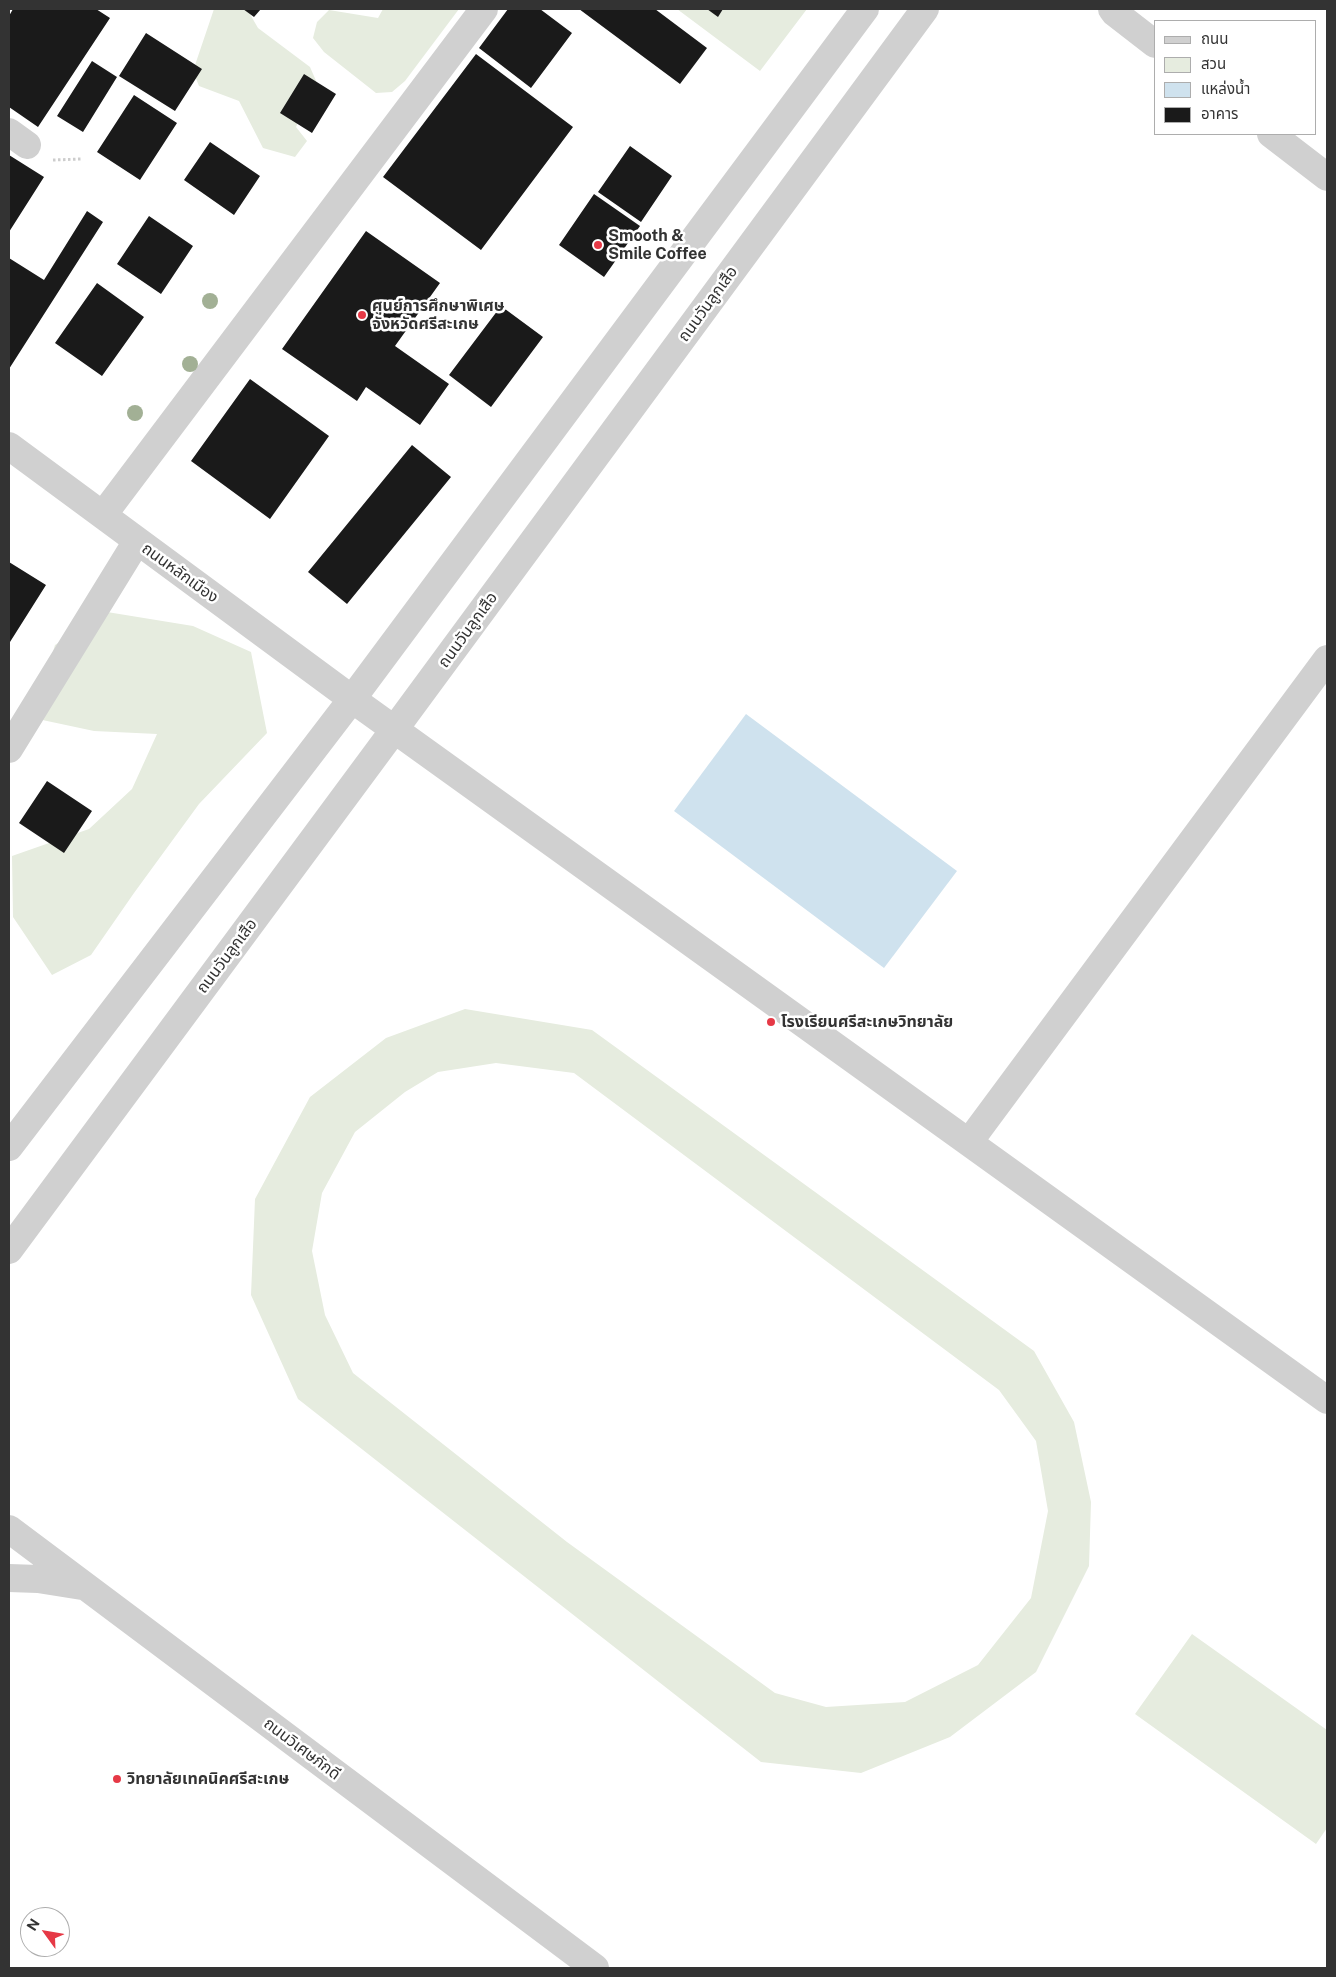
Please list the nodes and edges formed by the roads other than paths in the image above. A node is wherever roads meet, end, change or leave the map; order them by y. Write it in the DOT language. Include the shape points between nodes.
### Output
graph roads {
  1 [pos="484,9"];
  2 [pos="865,9"];
  3 [pos="925,9"];
  4 [pos="1110,10"];
  5 [pos="1154,43"];
  6 [pos="1272,135"];
  7 [pos="1327,177"];
  8 [pos="9,446"];
  9 [pos="103,516"];
  10 [pos="137,541"];
  11 [pos="1327,659"];
  12 [pos="352,699"];
  13 [pos="394,730"];
  14 [pos="9,749"];
  15 [pos="968,1142"];
  16 [pos="9,1147"];
  17 [pos="9,1250"];
  18 [pos="1327,1400"];
  19 [pos="9,1529"];
  20 [pos="9,1578"];
  21 [pos="86,1587"];
  22 [pos="595,1968"];
  1 -- 9 [label="street"];
  2 -- 12 [label="street"];
  3 -- 13 [label="street, ถนนวันลูกเสือ"];
  4 -- 5 [label="street"];
  6 -- 7 [label="street"];
  8 -- 9 [label="street, ถนนหลักเมือง"];
  9 -- 10 [label="street, ถนนหลักเมือง"];
  10 -- 12 [label="street, ถนนหลักเมือง"];
  10 -- 14 [label="street"];
  11 -- 15 [label="street"];
  12 -- 13 [label="street, ถนนหลักเมือง"];
  12 -- 16 [label="street"];
  13 -- 15 [label="street, ถนนหลักเมือง"];
  13 -- 17 [label="street, ถนนวันลูกเสือ"];
  15 -- 18 [label="street, ถนนหลักเมือง"];
  19 -- 21 [label="street, ถนนวิเศษภักดี"];
  20 -- 21 [label="street"];
  21 -- 22 [label="street, ถนนวิเศษภักดี"];
}
